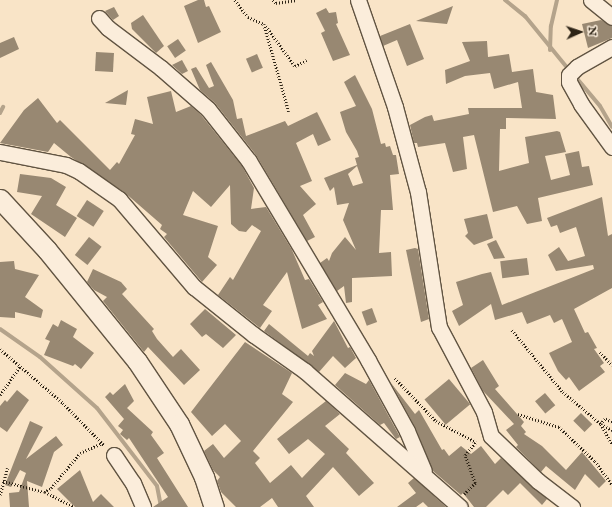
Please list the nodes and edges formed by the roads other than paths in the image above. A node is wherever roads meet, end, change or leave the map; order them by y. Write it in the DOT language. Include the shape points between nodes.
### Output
graph roads {
  1 [pos="358,0"];
  2 [pos="591,0"];
  3 [pos="612,17"];
  4 [pos="99,18"];
  5 [pos="612,47"];
  6 [pos="612,147"];
  7 [pos="0,152"];
  8 [pos="0,200"];
  9 [pos="114,455"];
  10 [pos="427,476"];
  11 [pos="458,504"];
  12 [pos="143,507"];
  13 [pos="214,507"];
  14 [pos="572,507"];
  1 -- 14 [label="street" via="394,107 418,192 439,327 484,412 491,436 538,481"];
  2 -- 3 [label="street"];
  4 -- 10 [label="street" via="208,108 249,160 368,360 407,431"];
  5 -- 6 [label="street" via="576,67 569,75 569,82 581,104"];
  7 -- 10 [label="street" via="79,170 119,199 194,287 254,335 305,371"];
  8 -- 13 [label="street" via="47,250 137,362 179,424 204,477"];
  9 -- 12 [label="street" via="133,483"];
  10 -- 11 [label="street"];
}
